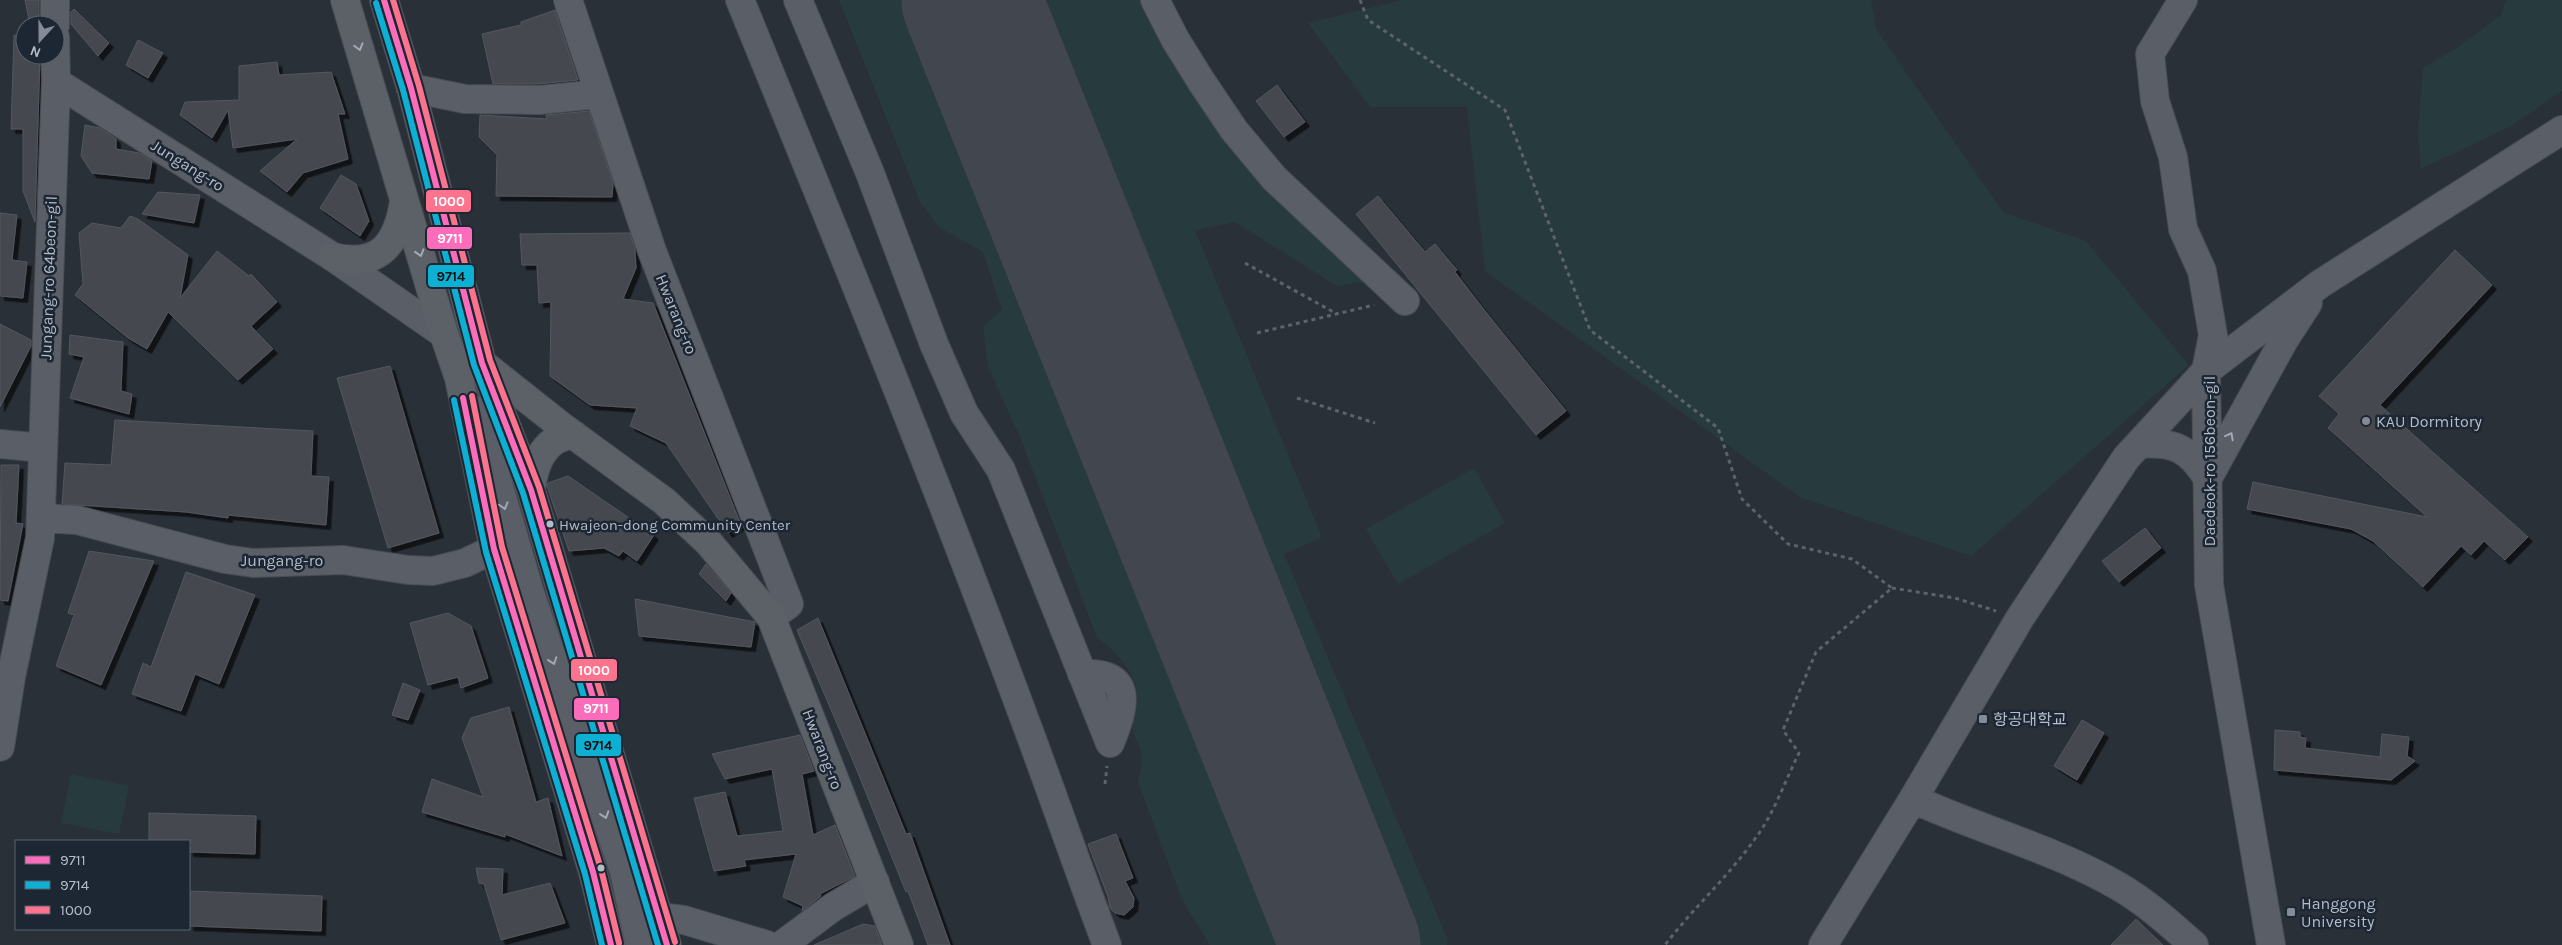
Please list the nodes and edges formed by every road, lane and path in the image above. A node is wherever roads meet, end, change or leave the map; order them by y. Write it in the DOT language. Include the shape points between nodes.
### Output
graph roads {
  1 [pos="54,0"];
  2 [pos="345,0"];
  3 [pos="384,0"];
  4 [pos="568,0"];
  5 [pos="740,0"];
  6 [pos="798,0"];
  7 [pos="1155,0"];
  8 [pos="1360,0"];
  9 [pos="2183,0"];
  10 [pos="55,15"];
  11 [pos="56,65"];
  12 [pos="56,82"];
  13 [pos="410,88"];
  14 [pos="599,94"];
  15 [pos="2562,130"];
  16 [pos="404,202"];
  17 [pos="333,257"];
  18 [pos="1245,263"];
  19 [pos="2320,284"];
  20 [pos="1403,300"];
  21 [pos="1338,314"];
  22 [pos="1257,333"];
  23 [pos="444,334"];
  24 [pos="482,363"];
  25 [pos="2206,371"];
  26 [pos="459,378"];
  27 [pos="1297,398"];
  28 [pos="1375,423"];
  29 [pos="574,435"];
  30 [pos="0,444"];
  31 [pos="2139,444"];
  32 [pos="42,448"];
  33 [pos="2208,479"];
  34 [pos="531,490"];
  35 [pos="41,518"];
  36 [pos="494,550"];
  37 [pos="1892,588"];
  38 [pos="772,617"];
  39 [pos="2020,618"];
  40 [pos="1082,674"];
  41 [pos="4,701"];
  42 [pos="0,747"];
  43 [pos="1913,799"];
  44 [pos="638,850"];
  45 [pos="875,882"];
  46 [pos="658,917"];
  47 [pos="611,945"];
  48 [pos="640,945"];
  49 [pos="652,945"];
  50 [pos="667,945"];
  51 [pos="767,945"];
  52 [pos="782,945"];
  53 [pos="899,945"];
  54 [pos="1107,945"];
  55 [pos="1665,945"];
  56 [pos="1823,945"];
  57 [pos="2194,945"];
  58 [pos="2271,945"];
  1 -- 10 [label="street"];
  2 -- 16 [label="main road, one-way"];
  3 -- 13 [label="main road"];
  4 -- 14 [label="street, Hwarang-ro"];
  5 -- 54 [label="street" via="957,544"];
  6 -- 40 [label="street" via="870,173 934,344 964,413 1000,470"];
  7 -- 20 [label="street" via="1175,38 1234,130 1268,171"];
  8 -- 37 [label="path" via="1368,20 1505,110 1590,330 1718,428 1742,500 1788,544 1852,559"];
  9 -- 25 [label="street" via="2150,54 2155,101 2173,157 2183,229 2202,272 2213,335"];
  11 -- 12 [label="street, Jungang-ro 64beon-gil"];
  12 -- 17 [label="street, Jungang-ro"];
  12 -- 32 [label="street, Jungang-ro 64beon-gil"];
  13 -- 14 [label="street" via="465,99 538,100"];
  13 -- 24 [label="main road"];
  14 -- 38 [label="street, Hwarang-ro" via="652,251 789,604"];
  15 -- 19 [label="street, Daedeok-ro 156beon-gil"];
  16 -- 17 [label="main road" via="399,227 388,246 358,260"];
  16 -- 23 [label="main road, one-way"];
  17 -- 23 [label="street, Jungang-ro"];
  18 -- 21 [label="path"];
  19 -- 25 [label="street, Daedeok-ro 156beon-gil"];
  33 -- 19 [label="street, one-way" via="2284,340"];
  20 -- 21 [label="path"];
  21 -- 22 [label="path"];
  23 -- 24 [label="main road, Hwarang-ro"];
  23 -- 26 [label="main road"];
  24 -- 29 [label="main road, Hwarang-ro"];
  24 -- 34 [label="main road"];
  25 -- 31 [label="street"];
  25 -- 33 [label="street, Daedeok-ro 156beon-gil"];
  26 -- 36 [label="main road"];
  26 -- 48 [label="street, one-way" via="485,439 530,593 624,872"];
  27 -- 28 [label="path"];
  29 -- 34 [label="main road" via="560,438 547,446 537,461"];
  29 -- 38 [label="main road, Hwarang-ro" via="664,500 709,543"];
  30 -- 32 [label="street"];
  31 -- 33 [label="street" via="2161,442 2182,449 2197,461"];
  31 -- 39 [label="street" via="2126,458"];
  32 -- 35 [label="street, Jungang-ro 64beon-gil"];
  33 -- 58 [label="street, Daedeok-ro 156beon-gil" via="2209,585"];
  34 -- 44 [label="main road"];
  35 -- 36 [label="street, Jungang-ro" via="78,520 225,559 253,563 343,560 433,571 465,564"];
  35 -- 41 [label="street, Jungang-ro 64beon-gil" via="40,538"];
  36 -- 47 [label="main road" via="593,872"];
  37 -- 39 [label="path" via="1955,598"];
  37 -- 55 [label="path" via="1816,652 1782,730 1798,753 1759,834"];
  38 -- 45 [label="main road, Hwarang-ro"];
  39 -- 43 [label="street"];
  41 -- 42 [label="street, Jungang-ro 64beon-gil"];
  43 -- 56 [label="street"];
  43 -- 57 [label="street" via="2048,852 2118,886 2160,915"];
  44 -- 46 [label="main road"];
  44 -- 49 [label="street"];
  45 -- 52 [label="street" via="833,907"];
  45 -- 53 [label="main road, Hwarang-ro"];
  46 -- 50 [label="main road"];
  46 -- 51 [label="street" via="684,920"];
}
